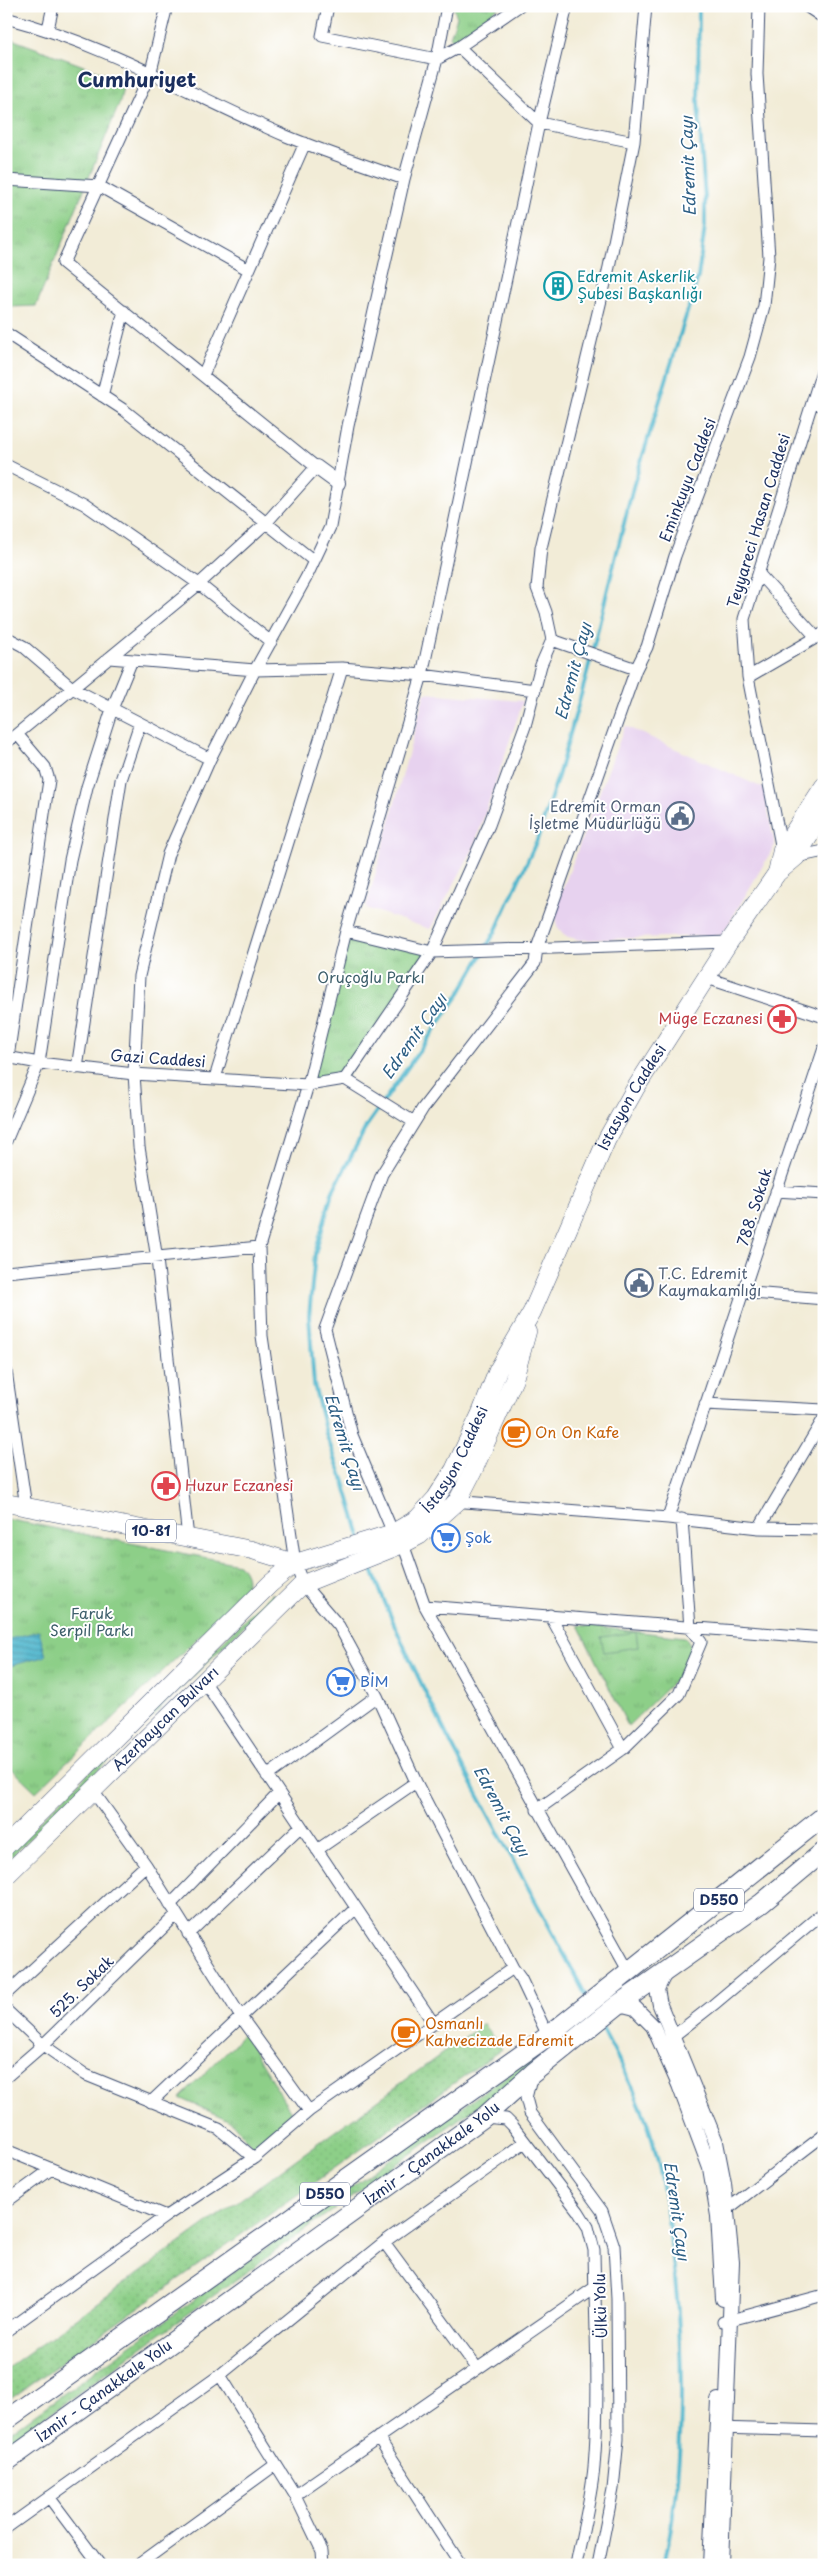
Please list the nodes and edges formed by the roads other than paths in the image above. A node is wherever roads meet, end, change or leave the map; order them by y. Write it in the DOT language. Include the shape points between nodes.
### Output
graph roads {
  1 [pos="53,6"];
  2 [pos="167,6"];
  3 [pos="328,6"];
  4 [pos="447,6"];
  5 [pos="519,6"];
  6 [pos="567,6"];
  7 [pos="646,6"];
  8 [pos="759,6"];
  9 [pos="806,6"];
  10 [pos="6,18"];
  11 [pos="824,18"];
  12 [pos="48,29"];
  13 [pos="459,47"];
  14 [pos="436,59"];
  15 [pos="151,71"];
  16 [pos="539,122"];
  17 [pos="634,142"];
  18 [pos="305,143"];
  19 [pos="404,179"];
  20 [pos="6,180"];
  21 [pos="99,186"];
  22 [pos="249,270"];
  23 [pos="124,311"];
  24 [pos="6,333"];
  25 [pos="824,365"];
  26 [pos="203,375"];
  27 [pos="102,396"];
  28 [pos="813,399"];
  29 [pos="824,408"];
  30 [pos="6,465"];
  31 [pos="316,467"];
  32 [pos="338,484"];
  33 [pos="266,524"];
  34 [pos="314,561"];
  35 [pos="758,574"];
  36 [pos="199,584"];
  37 [pos="820,635"];
  38 [pos="6,637"];
  39 [pos="552,640"];
  40 [pos="271,642"];
  41 [pos="6,646"];
  42 [pos="22,646"];
  43 [pos="109,658"];
  44 [pos="132,660"];
  45 [pos="342,668"];
  46 [pos="636,669"];
  47 [pos="255,670"];
  48 [pos="422,675"];
  49 [pos="748,677"];
  50 [pos="72,688"];
  51 [pos="535,690"];
  52 [pos="112,709"];
  53 [pos="140,723"];
  54 [pos="11,737"];
  55 [pos="210,760"];
  56 [pos="824,786"];
  57 [pos="824,812"];
  58 [pos="824,852"];
  59 [pos="789,853"];
  60 [pos="346,931"];
  61 [pos="729,942"];
  62 [pos="532,948"];
  63 [pos="432,952"];
  64 [pos="707,978"];
  65 [pos="824,1017"];
  66 [pos="824,1048"];
  67 [pos="7,1057"];
  68 [pos="39,1063"];
  69 [pos="77,1068"];
  70 [pos="134,1074"];
  71 [pos="215,1078"];
  72 [pos="345,1080"];
  73 [pos="308,1085"];
  74 [pos="12,1114"];
  75 [pos="414,1122"];
  76 [pos="6,1142"];
  77 [pos="776,1191"];
  78 [pos="824,1194"];
  79 [pos="259,1247"];
  80 [pos="156,1259"];
  81 [pos="6,1272"];
  82 [pos="742,1292"];
  83 [pos="824,1299"];
  84 [pos="532,1312"];
  85 [pos="6,1371"];
  86 [pos="705,1404"];
  87 [pos="824,1410"];
  88 [pos="824,1418"];
  89 [pos="436,1498"];
  90 [pos="457,1502"];
  91 [pos="6,1503"];
  92 [pos="26,1507"];
  93 [pos="668,1518"];
  94 [pos="682,1519"];
  95 [pos="759,1528"];
  96 [pos="824,1529"];
  97 [pos="188,1538"];
  98 [pos="393,1540"];
  99 [pos="295,1562"];
  100 [pos="327,1564"];
  101 [pos="303,1584"];
  102 [pos="425,1606"];
  103 [pos="550,1616"];
  104 [pos="690,1628"];
  105 [pos="824,1638"];
  106 [pos="204,1681"];
  107 [pos="377,1696"];
  108 [pos="623,1749"];
  109 [pos="267,1776"];
  110 [pos="416,1782"];
  111 [pos="93,1791"];
  112 [pos="279,1793"];
  113 [pos="537,1810"];
  114 [pos="824,1816"];
  115 [pos="301,1826"];
  116 [pos="6,1846"];
  117 [pos="317,1850"];
  118 [pos="824,1851"];
  119 [pos="146,1865"];
  120 [pos="6,1876"];
  121 [pos="170,1905"];
  122 [pos="356,1908"];
  123 [pos="824,1912"];
  124 [pos="176,1915"];
  125 [pos="188,1934"];
  126 [pos="513,1968"];
  127 [pos="629,1972"];
  128 [pos="666,1972"];
  129 [pos="6,1994"];
  130 [pos="618,2005"];
  131 [pos="6,2010"];
  132 [pos="241,2017"];
  133 [pos="434,2024"];
  134 [pos="551,2034"];
  135 [pos="667,2041"];
  136 [pos="43,2045"];
  137 [pos="533,2073"];
  138 [pos="6,2077"];
  139 [pos="151,2102"];
  140 [pos="309,2111"];
  141 [pos="484,2117"];
  142 [pos="824,2135"];
  143 [pos="525,2142"];
  144 [pos="6,2150"];
  145 [pos="254,2158"];
  146 [pos="50,2170"];
  147 [pos="6,2202"];
  148 [pos="723,2213"];
  149 [pos="166,2216"];
  150 [pos="384,2242"];
  151 [pos="594,2288"];
  152 [pos="824,2295"];
  153 [pos="727,2320"];
  154 [pos="6,2331"];
  155 [pos="477,2368"];
  156 [pos="220,2375"];
  157 [pos="6,2420"];
  158 [pos="722,2428"];
  159 [pos="824,2432"];
  160 [pos="378,2437"];
  161 [pos="6,2462"];
  162 [pos="275,2465"];
  163 [pos="296,2495"];
  164 [pos="49,2497"];
  165 [pos="6,2528"];
  166 [pos="322,2551"];
  167 [pos="100,2565"];
  168 [pos="138,2565"];
  169 [pos="312,2565"];
  170 [pos="323,2565"];
  171 [pos="461,2565"];
  172 [pos="576,2565"];
  173 [pos="598,2565"];
  174 [pos="710,2565"];
  175 [pos="721,2565"];
  1 -- 12 [label="street"];
  2 -- 15 [label="street"];
  3 -- 14 [label="street" via="322,36"];
  4 -- 14 [label="street"];
  5 -- 13 [label="street"];
  6 -- 16 [label="street"];
  7 -- 17 [label="street"];
  8 -- 46 [label="street, Eminkuyu Caddesi" via="757,74 769,257 764,306 750,357 675,556 647,647"];
  9 -- 11 [label="street"];
  10 -- 12 [label="street"];
  12 -- 15 [label="street"];
  13 -- 14 [label="street"];
  13 -- 16 [label="street"];
  14 -- 19 [label="street"];
  15 -- 18 [label="street"];
  15 -- 21 [label="street"];
  16 -- 17 [label="street"];
  16 -- 48 [label="street"];
  17 -- 39 [label="street" via="609,267 541,548 538,588"];
  18 -- 19 [label="street"];
  18 -- 22 [label="street"];
  19 -- 32 [label="street"];
  20 -- 21 [label="street"];
  21 -- 22 [label="street"];
  21 -- 23 [label="street" via="63,264"];
  22 -- 26 [label="street"];
  23 -- 26 [label="street"];
  23 -- 27 [label="street"];
  24 -- 27 [label="street"];
  25 -- 28 [label="street, Teyyareci Hasan Caddesi"];
  26 -- 31 [label="street"];
  27 -- 33 [label="street"];
  28 -- 29 [label="street"];
  28 -- 35 [label="street, Teyyareci Hasan Caddesi"];
  30 -- 36 [label="street" via="84,504"];
  31 -- 32 [label="street"];
  31 -- 33 [label="street"];
  32 -- 34 [label="street" via="330,526"];
  33 -- 34 [label="street"];
  33 -- 36 [label="street"];
  34 -- 40 [label="street"];
  35 -- 37 [label="street"];
  35 -- 49 [label="street, Teyyareci Hasan Caddesi" via="744,619"];
  36 -- 40 [label="street"];
  36 -- 43 [label="street"];
  37 -- 49 [label="street"];
  38 -- 42 [label="street"];
  39 -- 46 [label="street"];
  39 -- 51 [label="street" via="540,665"];
  40 -- 47 [label="street"];
  41 -- 42 [label="street"];
  42 -- 50 [label="street"];
  43 -- 44 [label="street"];
  43 -- 50 [label="street"];
  44 -- 47 [label="street"];
  44 -- 52 [label="street"];
  45 -- 47 [label="street"];
  45 -- 48 [label="street"];
  45 -- 71 [label="street"];
  46 -- 62 [label="street, Eminkuyu Caddesi"];
  47 -- 55 [label="street"];
  48 -- 51 [label="street"];
  48 -- 60 [label="street"];
  49 -- 59 [label="street, Teyyareci Hasan Caddesi"];
  50 -- 52 [label="street"];
  50 -- 54 [label="street"];
  51 -- 63 [label="street" via="489,825"];
  52 -- 53 [label="street"];
  52 -- 68 [label="street" via="87,787 70,860"];
  53 -- 55 [label="street"];
  53 -- 69 [label="street" via="121,780"];
  54 -- 67 [label="street" via="45,767 49,780"];
  55 -- 70 [label="street" via="168,854 139,976"];
  56 -- 59 [label="main road, İstasyon Caddesi"];
  57 -- 59 [label="main road, İstasyon Caddesi"];
  58 -- 59 [label="street"];
  59 -- 61 [label="main road, İstasyon Caddesi"];
  60 -- 63 [label="street"];
  60 -- 73 [label="street"];
  61 -- 62 [label="street"];
  61 -- 64 [label="main road, İstasyon Caddesi"];
  62 -- 63 [label="street"];
  62 -- 75 [label="street, Eminkuyu Caddesi" via="535,963"];
  63 -- 72 [label="street"];
  64 -- 65 [label="street"];
  64 -- 84 [label="main road, İstasyon Caddesi" via="607,1139"];
  66 -- 77 [label="street, 788. Sokak"];
  67 -- 68 [label="street, Gazi Caddesi"];
  68 -- 69 [label="street, Gazi Caddesi"];
  68 -- 74 [label="street"];
  69 -- 70 [label="street, Gazi Caddesi"];
  70 -- 71 [label="street, Gazi Caddesi"];
  70 -- 80 [label="street" via="139,1147"];
  71 -- 73 [label="street, Gazi Caddesi"];
  72 -- 73 [label="street, Gazi Caddesi"];
  72 -- 75 [label="street"];
  73 -- 79 [label="street"];
  74 -- 76 [label="street"];
  75 -- 98 [label="street, Eminkuyu Caddesi" via="382,1174 324,1329 352,1435"];
  77 -- 78 [label="street"];
  77 -- 82 [label="street, 788. Sokak"];
  79 -- 80 [label="street"];
  79 -- 99 [label="street" via="262,1336"];
  80 -- 81 [label="street"];
  80 -- 97 [label="street"];
  82 -- 83 [label="street"];
  82 -- 86 [label="street, 788. Sokak"];
  84 -- 89 [label="main road, İstasyon Caddesi" via="498,1370 454,1470"];
  84 -- 90 [label="main road, İstasyon Caddesi" via="514,1379"];
  85 -- 92 [label="street"];
  86 -- 87 [label="street"];
  86 -- 93 [label="street, 788. Sokak"];
  88 -- 95 [label="street"];
  89 -- 90 [label="street"];
  89 -- 98 [label="main road, İstasyon Caddesi"];
  90 -- 93 [label="street"];
  90 -- 98 [label="main road, İstasyon Caddesi" via="420,1535"];
  91 -- 92 [label="main road, 10-81"];
  92 -- 97 [label="main road, 10-81"];
  93 -- 94 [label="street"];
  94 -- 95 [label="street"];
  94 -- 104 [label="street"];
  95 -- 96 [label="street"];
  97 -- 99 [label="main road, 10-81"];
  98 -- 100 [label="main road"];
  98 -- 102 [label="street, Eminkuyu Caddesi"];
  99 -- 100 [label="main road, Azerbaycan Bulvarı"];
  99 -- 101 [label="street"];
  99 -- 116 [label="main road, Azerbaycan Bulvarı"];
  100 -- 101 [label="main road, Azerbaycan Bulvarı"];
  101 -- 106 [label="main road, Azerbaycan Bulvarı"];
  101 -- 107 [label="street" via="339,1626"];
  102 -- 103 [label="street"];
  102 -- 113 [label="street, Eminkuyu Caddesi"];
  103 -- 104 [label="street"];
  103 -- 108 [label="street"];
  104 -- 105 [label="street"];
  104 -- 108 [label="street" via="701,1642 679,1694"];
  106 -- 109 [label="street"];
  106 -- 111 [label="main road, Azerbaycan Bulvarı"];
  107 -- 109 [label="street"];
  107 -- 110 [label="street"];
  108 -- 113 [label="street"];
  109 -- 112 [label="street"];
  110 -- 117 [label="street"];
  110 -- 126 [label="street"];
  111 -- 119 [label="street"];
  111 -- 120 [label="main road, Azerbaycan Bulvarı"];
  112 -- 115 [label="street"];
  112 -- 121 [label="street"];
  113 -- 127 [label="street, Eminkuyu Caddesi"];
  114 -- 127 [label="highway, İzmir - Çanakkale Yolu / D550"];
  115 -- 117 [label="street"];
  115 -- 125 [label="street"];
  117 -- 122 [label="street"];
  118 -- 128 [label="highway, İzmir - Çanakkale Yolu" via="762,1903"];
  119 -- 121 [label="street"];
  119 -- 129 [label="street"];
  121 -- 124 [label="street"];
  122 -- 132 [label="street"];
  122 -- 133 [label="street"];
  123 -- 135 [label="street"];
  124 -- 125 [label="street"];
  124 -- 136 [label="street, 525. Sokak"];
  125 -- 132 [label="street"];
  126 -- 133 [label="street"];
  126 -- 134 [label="street"];
  127 -- 134 [label="highway, İzmir - Çanakkale Yolu / D550"];
  128 -- 130 [label="highway, İzmir - Çanakkale Yolu"];
  128 -- 135 [label="street" via="657,1990"];
  130 -- 135 [label="street" via="627,2004 635,2008"];
  130 -- 137 [label="highway, İzmir - Çanakkale Yolu"];
  131 -- 136 [label="street"];
  132 -- 139 [label="street"];
  132 -- 140 [label="street"];
  133 -- 140 [label="street"];
  134 -- 157 [label="highway, İzmir - Çanakkale Yolu / D550"];
  135 -- 148 [label="street" via="716,2142"];
  136 -- 138 [label="street, 525. Sokak"];
  136 -- 139 [label="street" via="86,2075"];
  137 -- 141 [label="highway, İzmir - Çanakkale Yolu"];
  137 -- 173 [label="street, Ülkü Yolu" via="526,2098 530,2113 602,2211 614,2246 618,2440 613,2489"];
  139 -- 145 [label="street" via="219,2129"];
  140 -- 145 [label="street"];
  141 -- 143 [label="street, Ülkü Yolu" via="506,2119"];
  141 -- 161 [label="highway, İzmir - Çanakkale Yolu"];
  142 -- 148 [label="street"];
  143 -- 150 [label="street"];
  143 -- 151 [label="street, Ülkü Yolu" via="588,2227 594,2250"];
  144 -- 146 [label="street"];
  145 -- 149 [label="street"];
  146 -- 147 [label="street"];
  146 -- 149 [label="street"];
  148 -- 153 [label="street" via="732,2262"];
  149 -- 154 [label="street"];
  150 -- 155 [label="street"];
  150 -- 156 [label="street"];
  151 -- 155 [label="street"];
  151 -- 172 [label="street, Ülkü Yolu" via="597,2410 594,2456"];
  152 -- 153 [label="street"];
  153 -- 158 [label="street"];
  155 -- 160 [label="street"];
  156 -- 162 [label="street"];
  156 -- 164 [label="street"];
  158 -- 159 [label="street"];
  158 -- 174 [label="street"];
  158 -- 175 [label="street"];
  160 -- 163 [label="street"];
  160 -- 171 [label="street"];
  162 -- 163 [label="street"];
  162 -- 168 [label="street"];
  163 -- 166 [label="street"];
  164 -- 165 [label="street"];
  164 -- 167 [label="street"];
  166 -- 169 [label="street"];
  166 -- 170 [label="street"];
}
